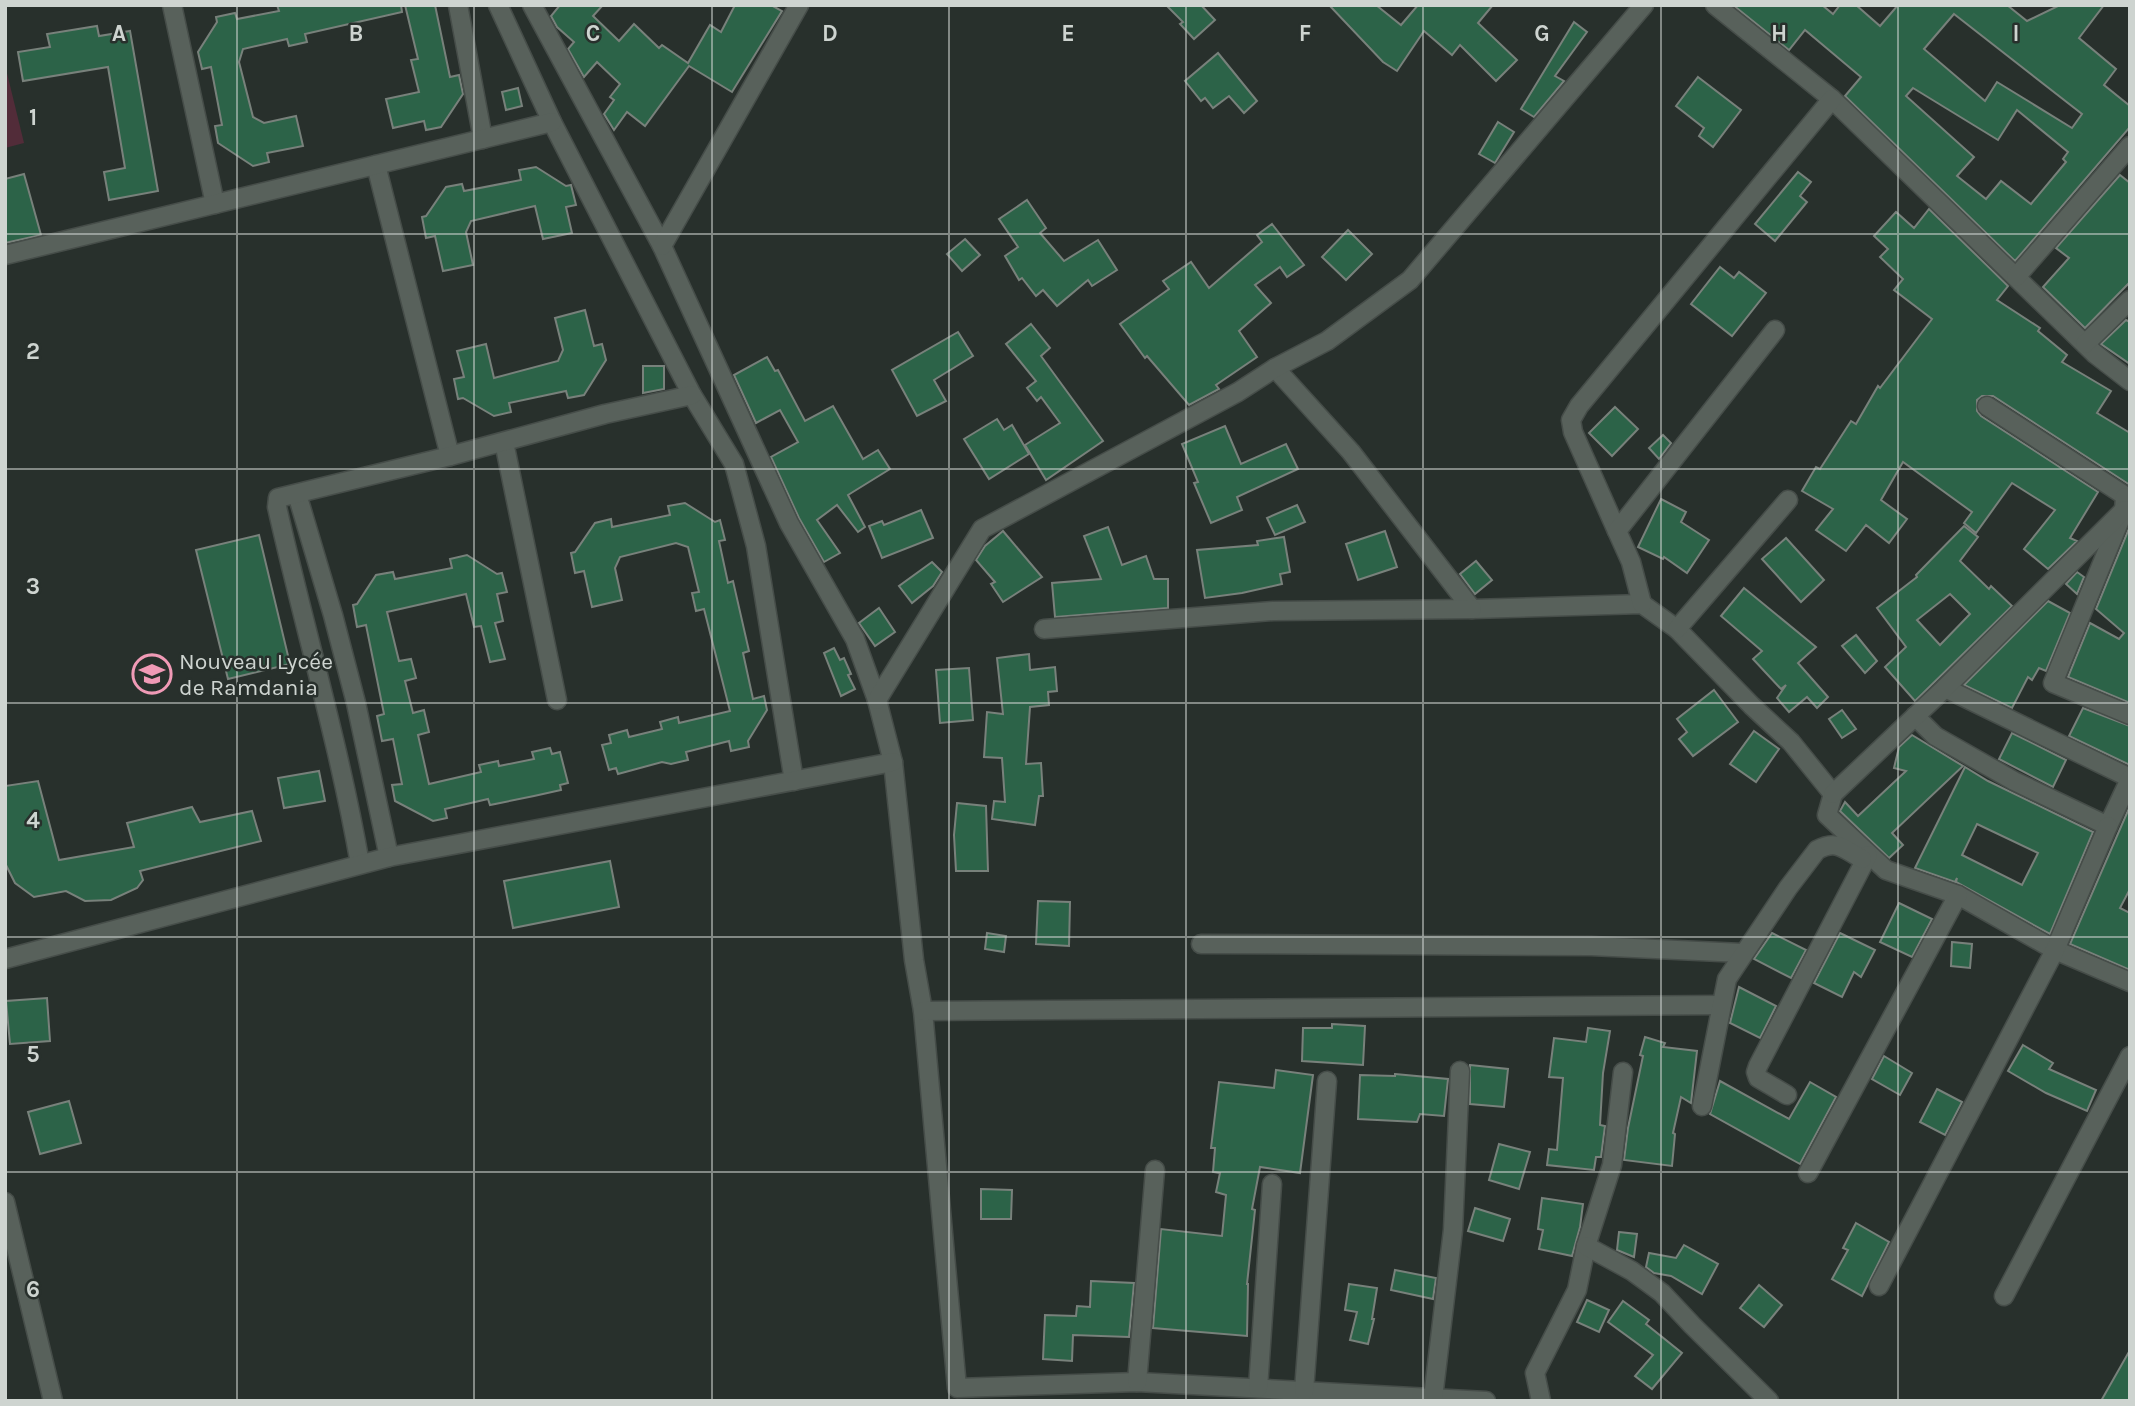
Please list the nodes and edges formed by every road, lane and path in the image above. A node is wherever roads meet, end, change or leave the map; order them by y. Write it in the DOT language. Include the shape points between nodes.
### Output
graph roads {
  1 [pos="172,5"];
  2 [pos="458,5"];
  3 [pos="498,5"];
  4 [pos="532,5"];
  5 [pos="799,5"];
  6 [pos="1644,5"];
  7 [pos="1715,5"];
  8 [pos="1832,99"];
  9 [pos="552,122"];
  10 [pos="483,139"];
  11 [pos="2130,146"];
  12 [pos="376,165"];
  13 [pos="215,204"];
  14 [pos="663,246"];
  15 [pos="5,255"];
  16 [pos="2016,277"];
  17 [pos="2130,300"];
  18 [pos="1775,330"];
  19 [pos="2085,344"];
  20 [pos="1275,368"];
  21 [pos="2130,381"];
  22 [pos="692,395"];
  23 [pos="1987,406"];
  24 [pos="504,442"];
  25 [pos="450,456"];
  26 [pos="297,494"];
  27 [pos="1788,500"];
  28 [pos="2126,502"];
  29 [pos="1618,531"];
  30 [pos="1642,604"];
  31 [pos="1472,609"];
  32 [pos="1044,629"];
  33 [pos="1677,629"];
  34 [pos="1945,688"];
  35 [pos="557,700"];
  36 [pos="877,700"];
  37 [pos="2130,715"];
  38 [pos="1915,716"];
  39 [pos="893,762"];
  40 [pos="2130,778"];
  41 [pos="794,781"];
  42 [pos="1833,794"];
  43 [pos="2108,827"];
  44 [pos="389,857"];
  45 [pos="1867,858"];
  46 [pos="360,864"];
  47 [pos="1958,895"];
  48 [pos="1201,944"];
  49 [pos="2055,950"];
  50 [pos="1742,953"];
  51 [pos="5,958"];
  52 [pos="2130,982"];
  53 [pos="1720,1005"];
  54 [pos="923,1011"];
  55 [pos="2130,1056"];
  56 [pos="1460,1071"];
  57 [pos="1623,1072"];
  58 [pos="1327,1081"];
  59 [pos="1787,1095"];
  60 [pos="1702,1106"];
  61 [pos="1155,1170"];
  62 [pos="1808,1172"];
  63 [pos="1272,1184"];
  64 [pos="5,1202"];
  65 [pos="1586,1246"];
  66 [pos="1879,1286"];
  67 [pos="2004,1296"];
  68 [pos="1137,1382"];
  69 [pos="1258,1388"];
  70 [pos="1304,1391"];
  71 [pos="1433,1398"];
  72 [pos="53,1401"];
  73 [pos="1486,1401"];
  74 [pos="1541,1401"];
  75 [pos="1769,1401"];
  1 -- 13 [label="street"];
  2 -- 10 [label="street"];
  3 -- 9 [label="street"];
  4 -- 14 [label="street"];
  5 -- 14 [label="street"];
  6 -- 20 [label="street" via="1410,280 1327,341"];
  7 -- 8 [label="street"];
  8 -- 16 [label="street"];
  8 -- 29 [label="street" via="1572,420 1573,432"];
  9 -- 10 [label="street"];
  9 -- 22 [label="street"];
  10 -- 12 [label="street"];
  11 -- 16 [label="street"];
  12 -- 13 [label="street"];
  12 -- 25 [label="street"];
  13 -- 15 [label="street"];
  14 -- 36 [label="street" via="789,523 855,639"];
  16 -- 19 [label="street"];
  17 -- 19 [label="street"];
  18 -- 29 [label="street"];
  19 -- 21 [label="street"];
  20 -- 31 [label="street" via="1351,452"];
  20 -- 36 [label="street" via="982,529"];
  22 -- 24 [label="street"];
  22 -- 41 [label="street" via="734,464 756,546"];
  23 -- 28 [label="street"];
  24 -- 25 [label="street"];
  24 -- 35 [label="street"];
  25 -- 26 [label="street"];
  26 -- 44 [label="street" via="356,703"];
  26 -- 46 [label="street" via="281,495 276,507 345,782"];
  27 -- 33 [label="street"];
  28 -- 34 [label="street"];
  28 -- 37 [label="street" via="2053,683"];
  29 -- 30 [label="street"];
  30 -- 31 [label="street"];
  30 -- 33 [label="street"];
  31 -- 32 [label="street" via="1273,611"];
  33 -- 42 [label="street" via="1791,742"];
  34 -- 38 [label="street"];
  34 -- 40 [label="street"];
  36 -- 39 [label="street"];
  38 -- 42 [label="street"];
  38 -- 43 [label="street" via="1935,737"];
  39 -- 41 [label="street"];
  39 -- 54 [label="street"];
  40 -- 43 [label="street"];
  41 -- 44 [label="street"];
  42 -- 45 [label="street" via="1827,816"];
  43 -- 49 [label="street"];
  44 -- 46 [label="street"];
  45 -- 47 [label="street" via="1886,870"];
  45 -- 50 [label="street" via="1838,845 1817,850"];
  45 -- 59 [label="street" via="1758,1066 1758,1078"];
  46 -- 51 [label="street"];
  47 -- 49 [label="street"];
  47 -- 62 [label="street"];
  48 -- 50 [label="street" via="1591,946"];
  49 -- 52 [label="street"];
  49 -- 66 [label="street"];
  50 -- 53 [label="street" via="1727,979"];
  53 -- 54 [label="street"];
  53 -- 60 [label="street"];
  54 -- 68 [label="street" via="957,1388"];
  55 -- 67 [label="street"];
  56 -- 71 [label="street" via="1453,1230"];
  57 -- 65 [label="street" via="1612,1165"];
  58 -- 70 [label="street"];
  61 -- 68 [label="street"];
  63 -- 69 [label="street"];
  64 -- 72 [label="street"];
  65 -- 74 [label="street" via="1577,1290 1535,1373"];
  65 -- 75 [label="street" via="1655,1287"];
  68 -- 69 [label="street"];
  69 -- 70 [label="street"];
  70 -- 71 [label="street"];
  71 -- 73 [label="street"];
}
